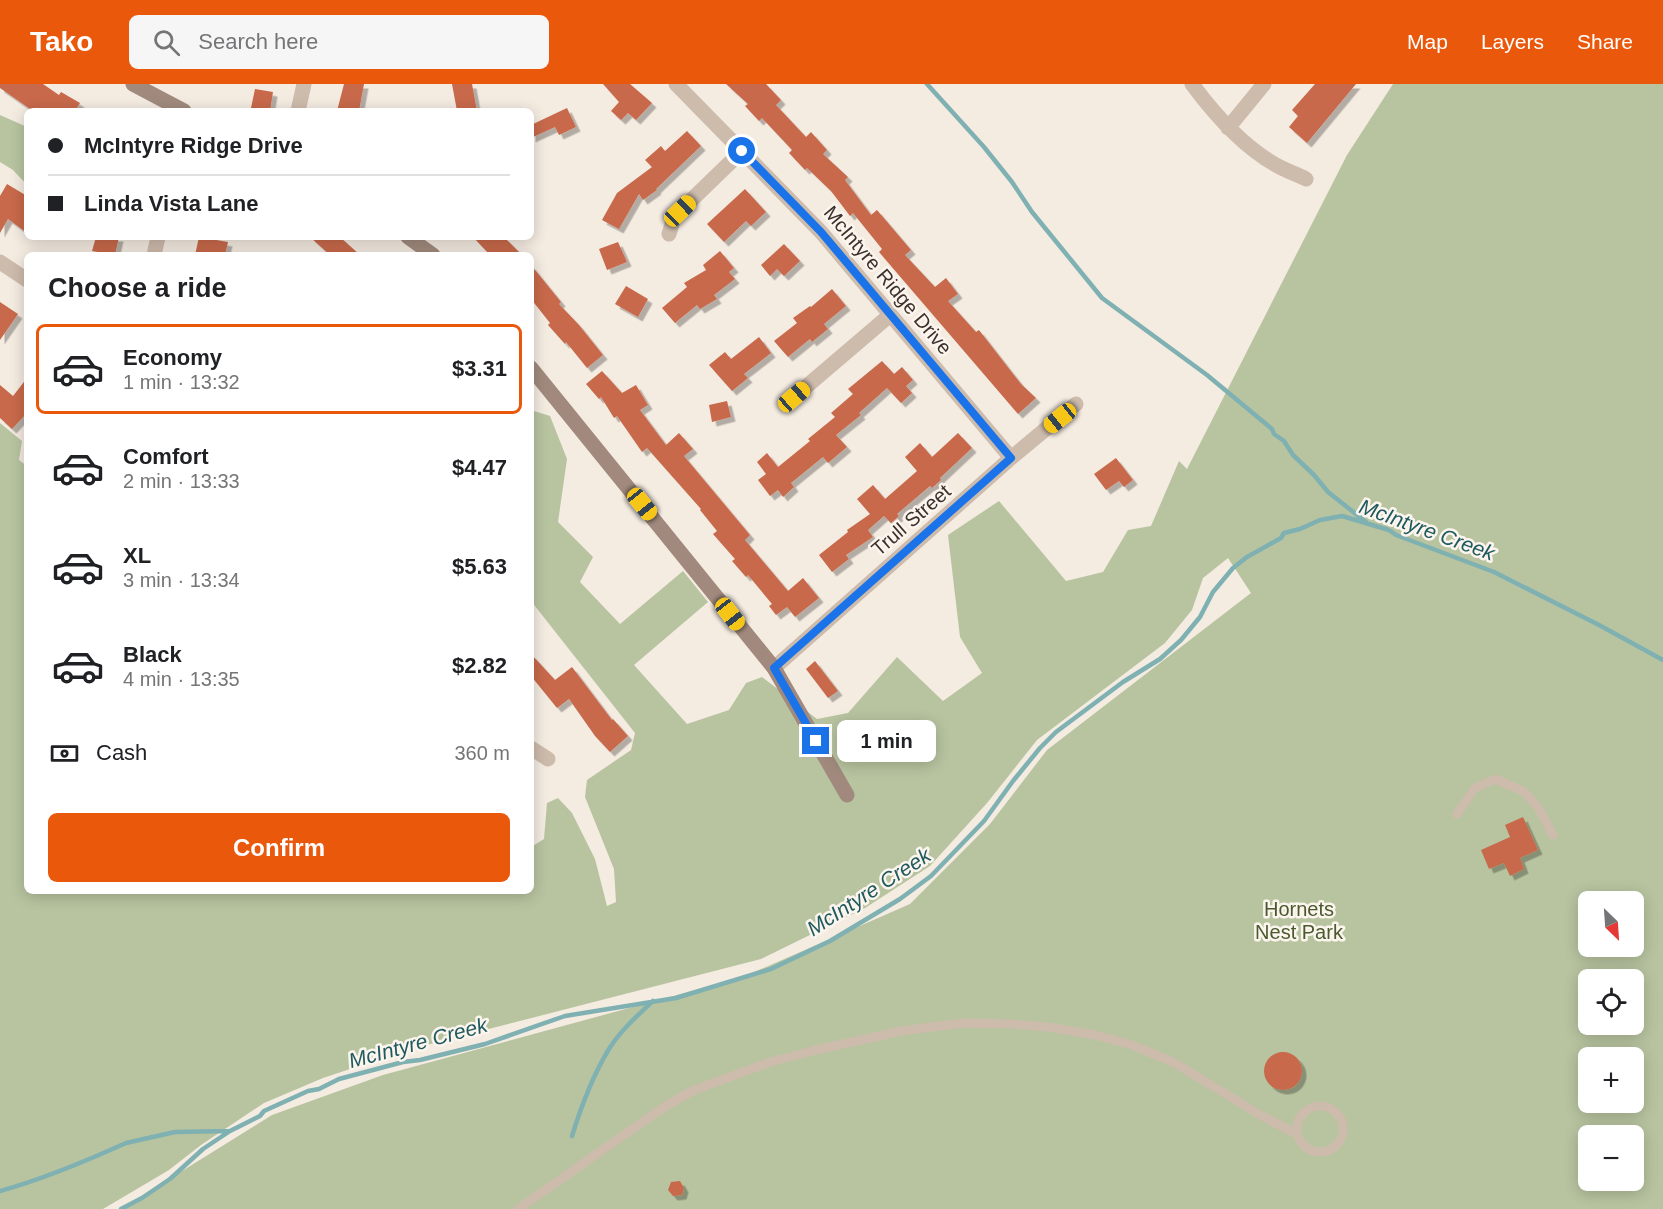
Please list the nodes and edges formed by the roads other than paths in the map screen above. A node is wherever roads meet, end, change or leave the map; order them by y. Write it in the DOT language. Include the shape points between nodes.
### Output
graph roads {
  1 [pos="133,84"];
  2 [pos="304,84"];
  3 [pos="676,84"];
  4 [pos="1192,84"];
  5 [pos="1264,84"];
  6 [pos="178,108"];
  7 [pos="299,108"];
  8 [pos="1228,128"];
  9 [pos="742,151"];
  10 [pos="1306,179"];
  11 [pos="669,234"];
  12 [pos="412,240"];
  13 [pos="429,252"];
  14 [pos="0,262"];
  15 [pos="24,278"];
  16 [pos="890,315"];
  17 [pos="534,372"];
  18 [pos="794,397"];
  19 [pos="1076,404"];
  20 [pos="1011,458"];
  21 [pos="774,668"];
  22 [pos="534,750"];
  23 [pos="548,759"];
  24 [pos="847,795"];
  25 [pos="1457,814"];
  26 [pos="1553,835"];
  27 [pos="1297,1134"];
  28 [pos="518,1209"];
  1 -- 6 [label="street"];
  2 -- 7 [label="street"];
  3 -- 9 [label="street, McIntyre Ridge Drive"];
  4 -- 8 [label="street"];
  5 -- 8 [label="street"];
  8 -- 10 [label="street" via="1251,149"];
  9 -- 11 [label="street" via="680,211"];
  9 -- 16 [label="street, McIntyre Ridge Drive" via="821,232"];
  12 -- 13 [label="street"];
  14 -- 15 [label="street"];
  16 -- 18 [label="street"];
  16 -- 20 [label="street, McIntyre Ridge Drive"];
  17 -- 21 [label="street"];
  19 -- 20 [label="street, Trull Street"];
  20 -- 21 [label="street, Trull Street"];
  21 -- 24 [label="street"];
  22 -- 23 [label="street"];
  25 -- 26 [label="lane" via="1474,788 1494,779 1522,791 1538,807"];
  27 -- 27 [label="lane" via="1304,1147 1327,1152 1340,1142 1343,1126 1336,1112 1315,1106 1302,1113"];
  27 -- 28 [label="lane" via="1173,1062 1132,1045 1048,1027 963,1023 901,1031 812,1051 692,1091"];
}
